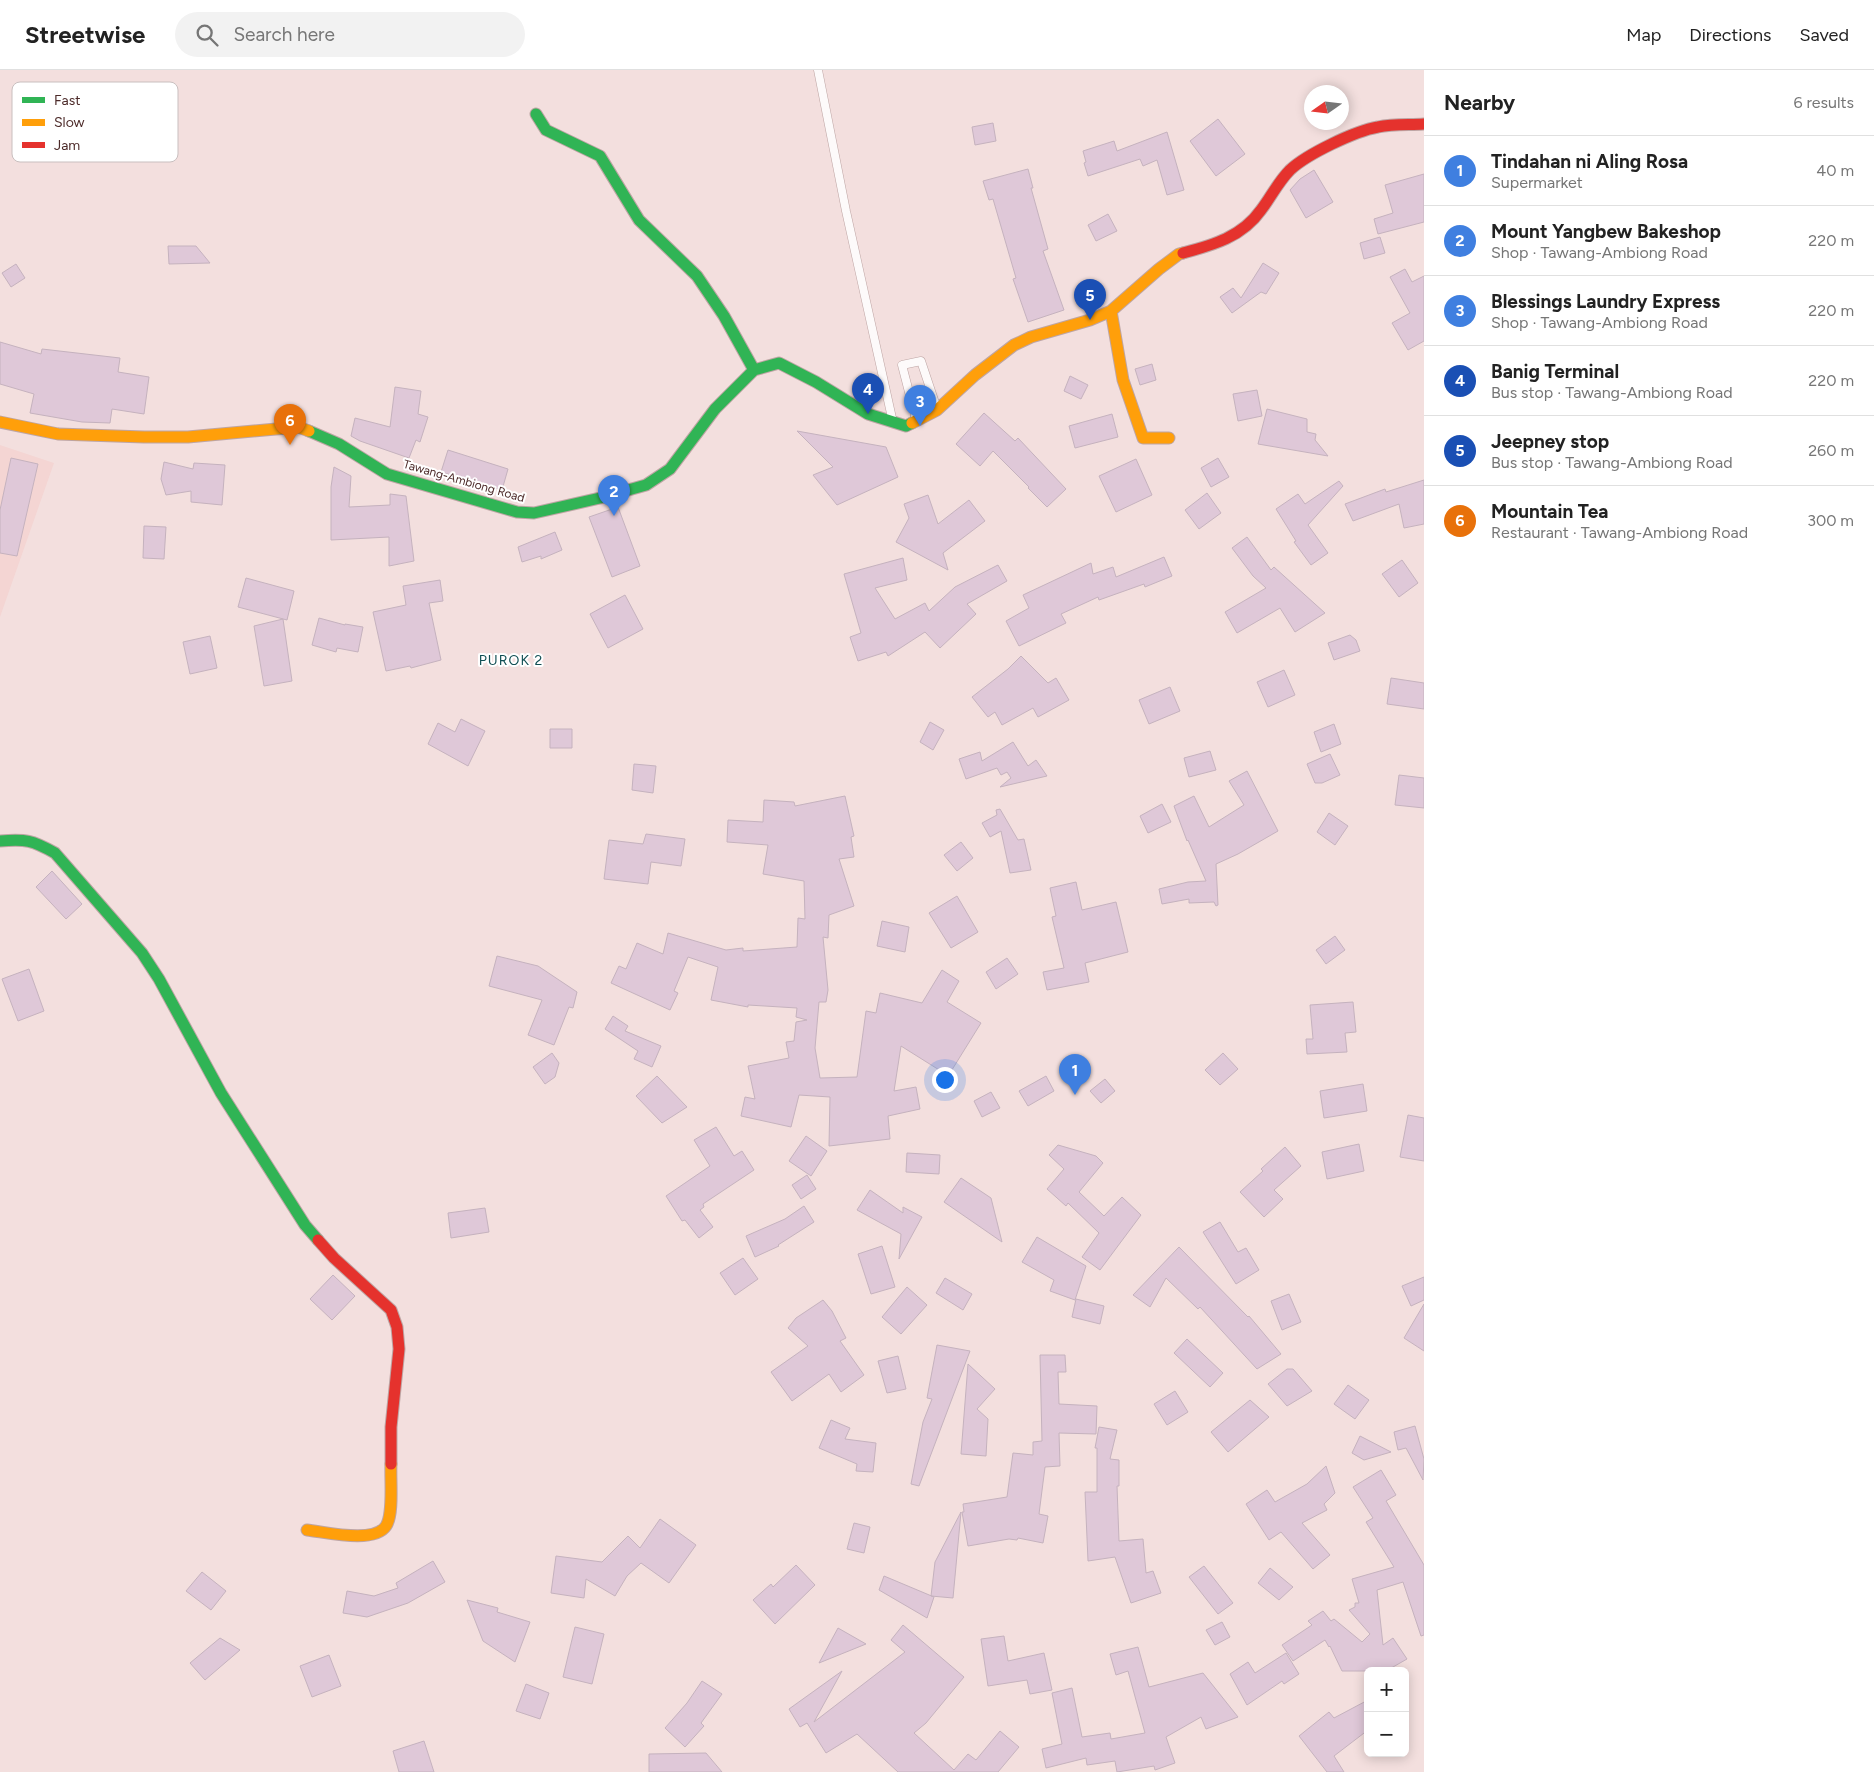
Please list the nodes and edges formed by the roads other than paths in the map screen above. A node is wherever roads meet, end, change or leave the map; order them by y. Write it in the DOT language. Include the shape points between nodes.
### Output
graph roads {
  1 [pos="818,70"];
  2 [pos="536,114"];
  3 [pos="1424,124"];
  4 [pos="1111,311"];
  5 [pos="754,370"];
  6 [pos="937,410"];
  7 [pos="917,420"];
  8 [pos="0,422"];
  9 [pos="893,423"];
  10 [pos="1169,438"];
  11 [pos="0,841"];
  12 [pos="307,1530"];
  1 -- 9 [label="lane"];
  2 -- 5 [label="main road" via="546,130 600,156 639,220 697,276"];
  3 -- 4 [label="main road, Tawang-Ambiong Road" via="1378,127 1352,135 1318,152 1291,170 1276,186 1260,212 1239,233 1215,245 1179,254"];
  4 -- 6 [label="main road, Tawang-Ambiong Road" via="1014,345"];
  4 -- 10 [label="main road" via="1122,380 1143,438"];
  5 -- 8 [label="main road, Tawang-Ambiong Road" via="715,409 670,469 646,485 534,513 509,510 387,474 339,444 298,427 144,437 58,434"];
  5 -- 9 [label="main road, Tawang-Ambiong Road" via="779,363 868,414"];
  6 -- 7 [label="main road, Tawang-Ambiong Road"];
  6 -- 7 [label="lane" via="921,361 902,365"];
  7 -- 9 [label="main road, Tawang-Ambiong Road" via="906,426"];
  11 -- 12 [label="main road" via="22,839 36,842 55,853 142,953 221,1093 305,1225 334,1258 391,1310 397,1327 398,1349 391,1427 390,1511 386,1526 376,1534 359,1536"];
}
